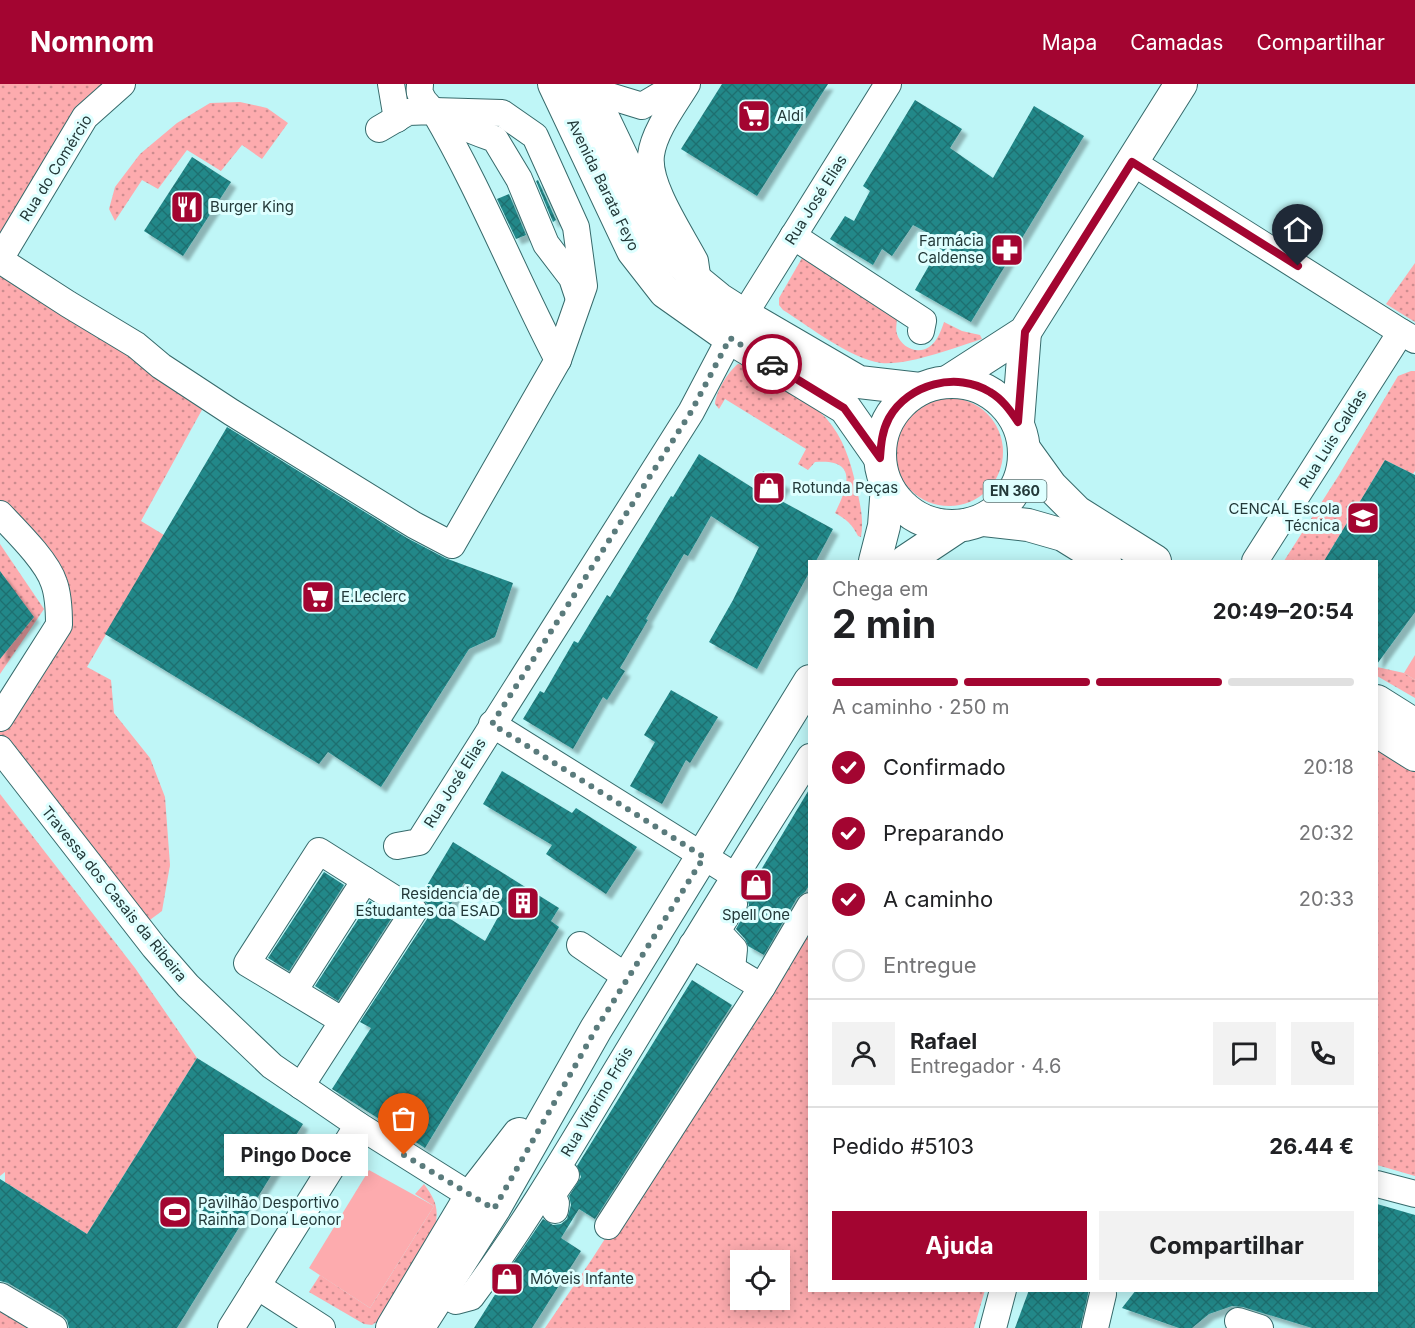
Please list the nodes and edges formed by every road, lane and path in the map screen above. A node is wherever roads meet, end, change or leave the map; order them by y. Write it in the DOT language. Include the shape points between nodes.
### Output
graph roads {
  1 [pos="391,84"];
  2 [pos="420,84"];
  3 [pos="554,84"];
  4 [pos="888,84"];
  5 [pos="1181,84"];
  6 [pos="588,87"];
  7 [pos="112,89"];
  8 [pos="670,92"];
  9 [pos="434,111"];
  10 [pos="1132,162"];
  11 [pos="793,236"];
  12 [pos="0,259"];
  13 [pos="697,281"];
  14 [pos="579,300"];
  15 [pos="737,327"];
  16 [pos="921,331"];
  17 [pos="1025,332"];
  18 [pos="1408,336"];
  19 [pos="558,360"];
  20 [pos="934,385"];
  21 [pos="1021,436"];
  22 [pos="883,472"];
  23 [pos="0,514"];
  24 [pos="971,523"];
  25 [pos="875,560"];
  26 [pos="908,560"];
  27 [pos="1102,560"];
  28 [pos="1153,560"];
  29 [pos="1256,560"];
  30 [pos="808,684"];
  31 [pos="1378,702"];
  32 [pos="0,718"];
  33 [pos="492,724"];
  34 [pos="1415,725"];
  35 [pos="1378,732"];
  36 [pos="0,749"];
  37 [pos="1415,755"];
  38 [pos="808,760"];
  39 [pos="808,785"];
  40 [pos="397,846"];
  41 [pos="704,857"];
  42 [pos="735,876"];
  43 [pos="365,880"];
  44 [pos="808,909"];
  45 [pos="580,945"];
  46 [pos="692,945"];
  47 [pos="732,969"];
  48 [pos="628,978"];
  49 [pos="682,986"];
  50 [pos="762,987"];
  51 [pos="294,992"];
  52 [pos="343,1021"];
  53 [pos="301,1086"];
  54 [pos="358,1125"];
  55 [pos="1378,1184"];
  56 [pos="1415,1194"];
  57 [pos="483,1202"];
  58 [pos="554,1203"];
  59 [pos="608,1226"];
  60 [pos="257,1286"];
  61 [pos="1002,1292"];
  62 [pos="1103,1294"];
  63 [pos="0,1296"];
  64 [pos="430,1315"];
  65 [pos="54,1328"];
  66 [pos="231,1328"];
  67 [pos="322,1328"];
  68 [pos="392,1328"];
  69 [pos="993,1328"];
  70 [pos="1095,1328"];
  1 -- 9 [label="street" via="388,124 408,112"];
  2 -- 9 [label="street" via="420,94"];
  3 -- 15 [label="main road, Avenida Barata Feyo" via="633,251 665,292"];
  4 -- 11 [label="street, Rua José Elias"];
  5 -- 10 [label="main road, EN 360"];
  6 -- 8 [label="street" via="642,106"];
  6 -- 13 [label="main road, Avenida Barata Feyo" via="660,237"];
  7 -- 12 [label="street, Rua do Comércio" via="85,117"];
  8 -- 13 [label="street" via="651,154 652,181 695,261"];
  9 -- 14 [label="street" via="467,130 495,139 519,179 546,244 572,278"];
  9 -- 14 [label="street" via="502,113 535,136 576,228 584,286"];
  9 -- 19 [label="street" via="463,161"];
  10 -- 17 [label="main road, EN 360"];
  10 -- 18 [label="street"];
  11 -- 15 [label="street, Rua José Elias"];
  11 -- 16 [label="street" via="923,321"];
  12 -- 19 [label="street" via="136,345 231,412 452,545"];
  13 -- 15 [label="main road, Avenida Barata Feyo" via="719,299"];
  14 -- 19 [label="street"];
  15 -- 20 [label="main road, Avenida Barata Feyo" via="859,382"];
  15 -- 22 [label="main road, Avenida Barata Feyo" via="844,408"];
  15 -- 33 [label="street, Rua José Elias" via="691,412"];
  17 -- 20 [label="main road, EN 360"];
  17 -- 21 [label="main road, EN 360"];
  18 -- 29 [label="street, Rua Luis Caldas"];
  20 -- 21 [label="main road" via="970,383 989,391 1006,405"];
  20 -- 22 [label="main road, EN 360" via="903,400 890,417 882,437"];
  21 -- 24 [label="main road, EN 360" via="1023,471 1015,491 1002,508"];
  21 -- 28 [label="main road" via="1051,486 1077,512"];
  22 -- 24 [label="main road" via="899,504 916,517 936,525"];
  22 -- 25 [label="main road, EN 360" via="884,526"];
  23 -- 32 [label="street" via="27,543 54,583 59,612 59,625"];
  24 -- 26 [label="main road, EN 360"];
  24 -- 27 [label="main road" via="1028,525 1063,535"];
  30 -- 41 [label="main road, Rua Vitorino Fróis"];
  31 -- 34 [label="main road"];
  33 -- 40 [label="street, Rua José Elias" via="419,842"];
  33 -- 41 [label="street"];
  35 -- 37 [label="main road"];
  36 -- 53 [label="street, Travessa dos Casais da Ribeira" via="188,986 272,1066"];
  38 -- 42 [label="street, Rua Vitorino Fróis"];
  39 -- 47 [label="street" via="721,925 719,933 734,949"];
  41 -- 42 [label="street"];
  41 -- 48 [label="main road, Rua Vitorino Fróis"];
  42 -- 46 [label="street, Rua Vitorino Fróis"];
  43 -- 51 [label="street"];
  43 -- 51 [label="street" via="319,851 247,963"];
  43 -- 52 [label="street" via="414,911"];
  44 -- 50 [label="street"];
  45 -- 48 [label="street"];
  46 -- 47 [label="street"];
  46 -- 64 [label="street, Rua Vitorino Fróis" via="488,1275 471,1298 456,1300"];
  47 -- 50 [label="street"];
  48 -- 57 [label="main road, Rua Vitorino Fróis" via="510,1148"];
  49 -- 58 [label="street"];
  50 -- 59 [label="street"];
  51 -- 52 [label="street"];
  52 -- 53 [label="street"];
  53 -- 54 [label="street, Travessa dos Casais da Ribeira"];
  54 -- 57 [label="street, Travessa dos Casais da Ribeira"];
  54 -- 60 [label="street"];
  55 -- 56 [label="street"];
  57 -- 64 [label="main road, Rua Vitorino Fróis"];
  57 -- 68 [label="main road, Rua Vitorino Fróis"];
  60 -- 66 [label="street"];
  60 -- 67 [label="street"];
  61 -- 69 [label="street"];
  62 -- 70 [label="street"];
  63 -- 65 [label="street"];
}
